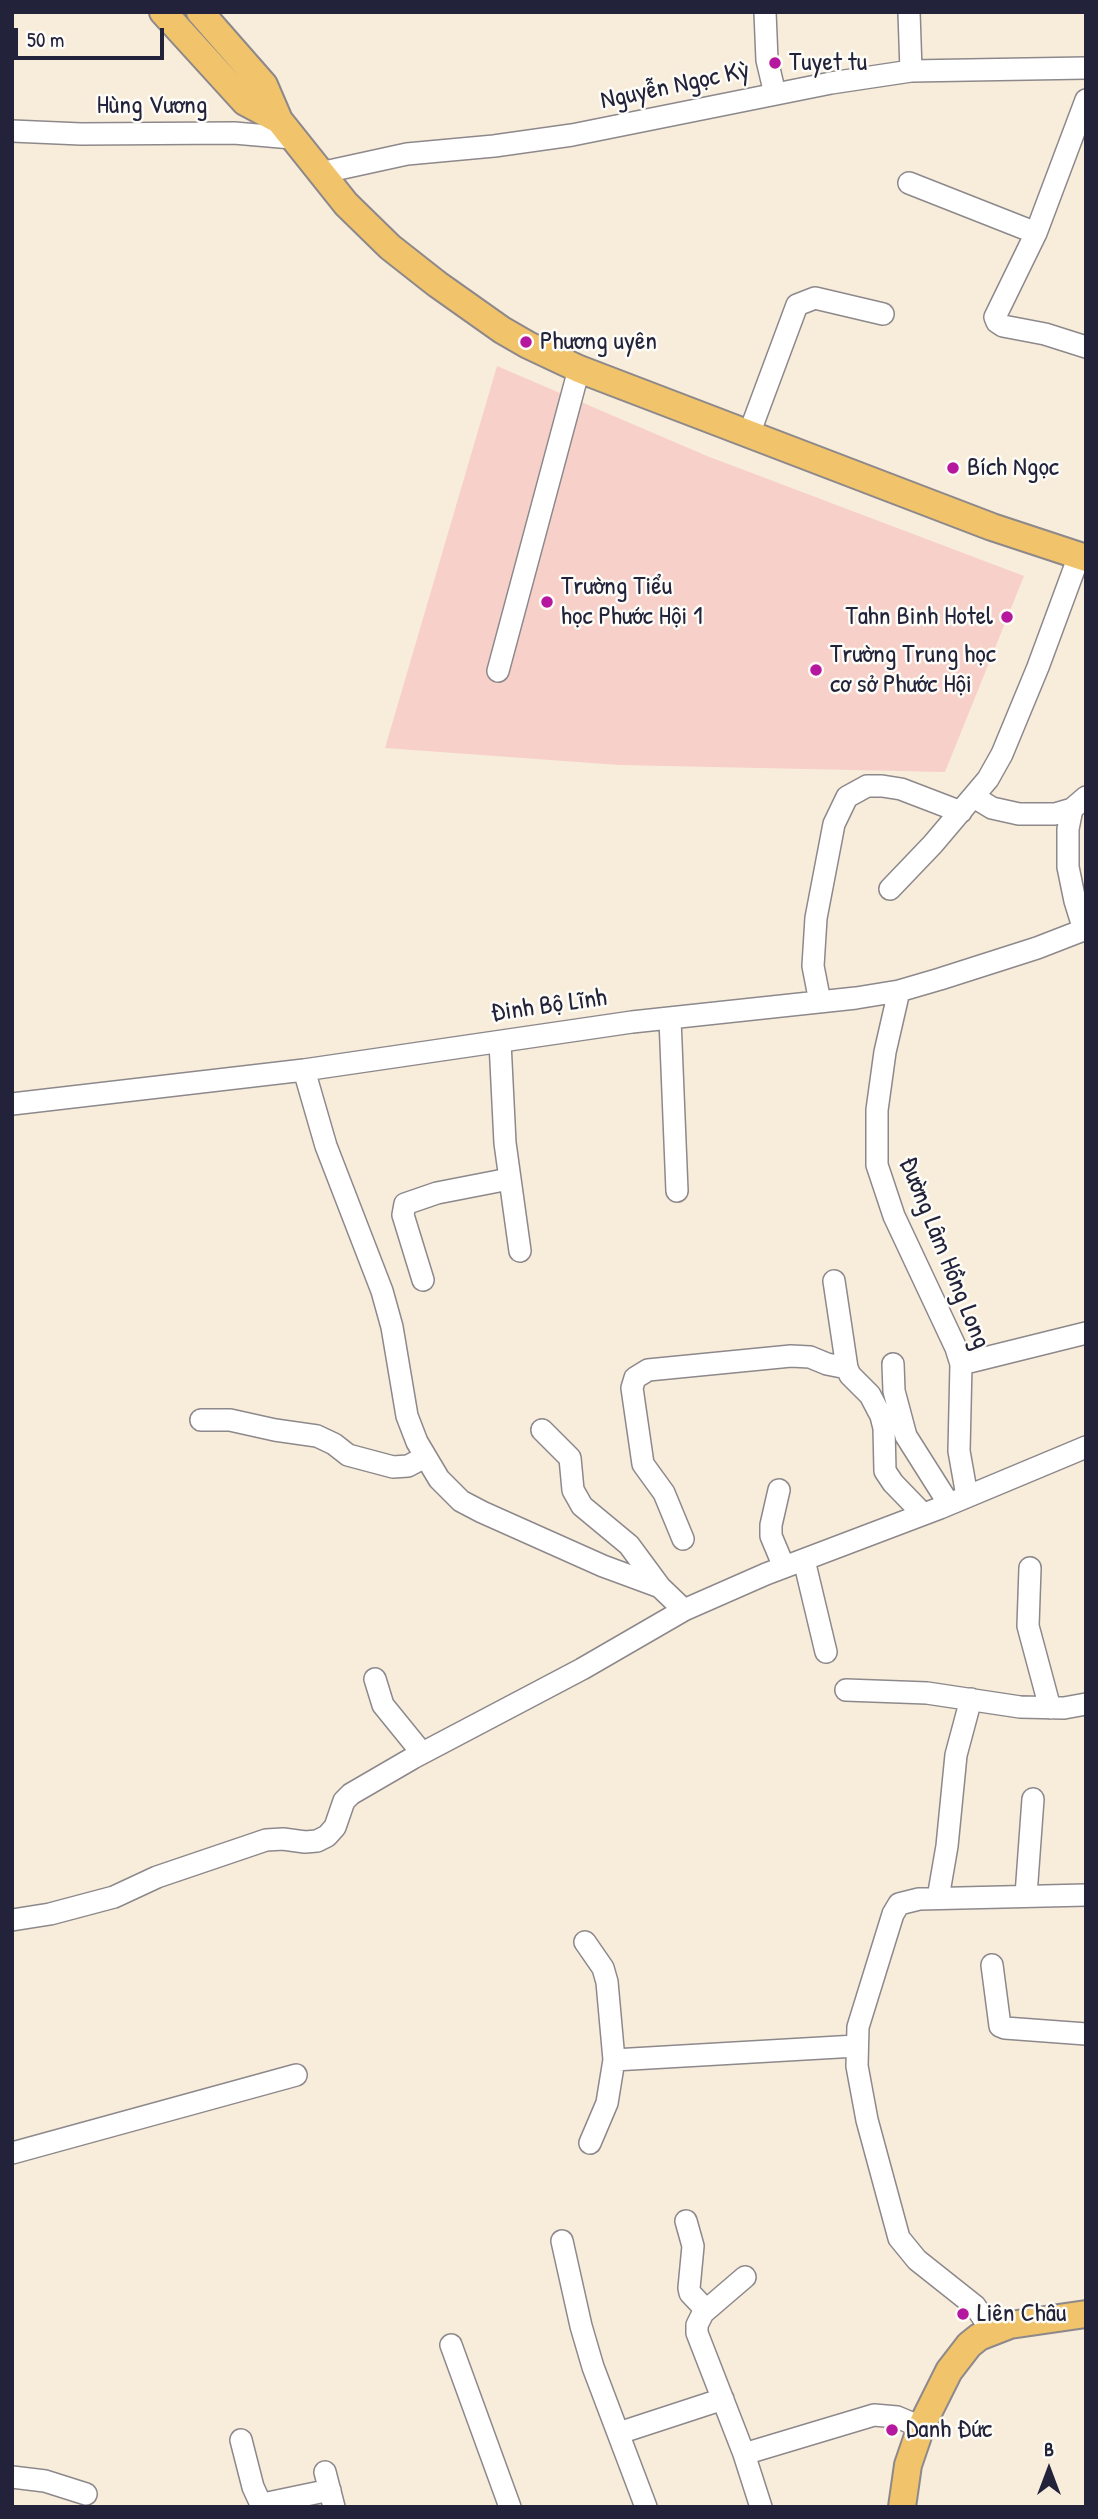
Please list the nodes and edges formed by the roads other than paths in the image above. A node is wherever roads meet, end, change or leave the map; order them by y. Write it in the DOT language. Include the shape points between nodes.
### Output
graph roads {
  1 [pos="163,12"];
  2 [pos="200,12"];
  3 [pos="765,12"];
  4 [pos="906,15"];
  5 [pos="1086,68"];
  6 [pos="911,71"];
  7 [pos="775,94"];
  8 [pos="1086,100"];
  9 [pos="285,129"];
  10 [pos="12,131"];
  11 [pos="1080,138"];
  12 [pos="320,173"];
  13 [pos="909,183"];
  14 [pos="1037,233"];
  15 [pos="883,314"];
  16 [pos="1086,347"];
  17 [pos="579,369"];
  18 [pos="749,434"];
  19 [pos="1082,557"];
  20 [pos="498,671"];
  21 [pos="1079,803"];
  22 [pos="968,804"];
  23 [pos="890,889"];
  24 [pos="1085,929"];
  25 [pos="898,991"];
  26 [pos="820,1002"];
  27 [pos="670,1018"];
  28 [pos="500,1042"];
  29 [pos="304,1070"];
  30 [pos="12,1104"];
  31 [pos="509,1179"];
  32 [pos="677,1191"];
  33 [pos="520,1251"];
  34 [pos="423,1280"];
  35 [pos="834,1281"];
  36 [pos="1086,1333"];
  37 [pos="893,1364"];
  38 [pos="961,1364"];
  39 [pos="847,1368"];
  40 [pos="201,1420"];
  41 [pos="542,1430"];
  42 [pos="1086,1447"];
  43 [pos="425,1457"];
  44 [pos="779,1490"];
  45 [pos="958,1500"];
  46 [pos="923,1514"];
  47 [pos="683,1539"];
  48 [pos="794,1564"];
  49 [pos="1030,1568"];
  50 [pos="660,1587"];
  51 [pos="684,1610"];
  52 [pos="826,1652"];
  53 [pos="375,1679"];
  54 [pos="846,1690"];
  55 [pos="971,1699"];
  56 [pos="1086,1704"];
  57 [pos="1050,1708"];
  58 [pos="422,1753"];
  59 [pos="1032,1799"];
  60 [pos="1026,1895"];
  61 [pos="1086,1895"];
  62 [pos="938,1898"];
  63 [pos="12,1920"];
  64 [pos="586,1942"];
  65 [pos="992,1965"];
  66 [pos="1086,2034"];
  67 [pos="856,2046"];
  68 [pos="614,2060"];
  69 [pos="296,2075"];
  70 [pos="590,2143"];
  71 [pos="12,2153"];
  72 [pos="686,2221"];
  73 [pos="562,2241"];
  74 [pos="745,2277"];
  75 [pos="706,2310"];
  76 [pos="1086,2314"];
  77 [pos="992,2331"];
  78 [pos="452,2345"];
  79 [pos="723,2399"];
  80 [pos="921,2427"];
  81 [pos="619,2432"];
  82 [pos="241,2440"];
  83 [pos="744,2455"];
  84 [pos="12,2477"];
  85 [pos="330,2490"];
  86 [pos="86,2494"];
  87 [pos="510,2507"];
  88 [pos="646,2507"];
  89 [pos="761,2507"];
  90 [pos="902,2507"];
  1 -- 9 [label="main road" via="245,102"];
  2 -- 9 [label="main road" via="264,85"];
  3 -- 7 [label="street" via="765,44"];
  4 -- 6 [label="street"];
  5 -- 6 [label="street, Nguyễn Ngọc Kỳ"];
  6 -- 7 [label="street, Nguyễn Ngọc Kỳ"];
  7 -- 12 [label="street, Nguyễn Ngọc Kỳ" via="572,135 407,154"];
  8 -- 11 [label="street"];
  9 -- 10 [label="street, Hùng Vương" via="234,134"];
  9 -- 12 [label="main road"];
  11 -- 14 [label="street"];
  12 -- 17 [label="main road" via="374,232 437,284 528,345"];
  13 -- 14 [label="street"];
  14 -- 16 [label="street" via="995,317 997,323"];
  15 -- 18 [label="street" via="815,298 797,305"];
  17 -- 18 [label="main road"];
  17 -- 20 [label="street"];
  18 -- 19 [label="main road"];
  19 -- 22 [label="street" via="993,771"];
  21 -- 22 [label="street" via="1055,814 1019,814"];
  21 -- 24 [label="street" via="1068,829 1068,867"];
  22 -- 23 [label="street"];
  22 -- 26 [label="street" via="882,786 867,786 847,797 834,824 816,918 813,966"];
  24 -- 25 [label="street, Đinh Bộ Lĩnh"];
  25 -- 26 [label="street, Đinh Bộ Lĩnh"];
  25 -- 38 [label="street, Đường Lâm Hồng Long" via="877,1110 877,1165 894,1216"];
  26 -- 27 [label="street, Đinh Bộ Lĩnh"];
  27 -- 28 [label="street, Đinh Bộ Lĩnh"];
  27 -- 32 [label="street"];
  28 -- 29 [label="street, Đinh Bộ Lĩnh"];
  28 -- 31 [label="street"];
  29 -- 30 [label="street, Đinh Bộ Lĩnh"];
  29 -- 43 [label="street" via="326,1146 382,1292 407,1416"];
  31 -- 33 [label="street"];
  31 -- 34 [label="street" via="437,1192 405,1204 402,1215"];
  35 -- 39 [label="street"];
  36 -- 38 [label="street"];
  37 -- 45 [label="street" via="894,1391 906,1436"];
  38 -- 45 [label="street, Đường Lâm Hồng Long"];
  39 -- 46 [label="street" via="881,1416 888,1478"];
  39 -- 47 [label="street" via="791,1356 648,1370 635,1378 632,1388 643,1464 664,1493"];
  40 -- 43 [label="street" via="230,1420 317,1436 348,1455 393,1468"];
  41 -- 50 [label="street" via="570,1458 576,1498 637,1553"];
  42 -- 45 [label="street"];
  43 -- 50 [label="street" via="449,1492 461,1501"];
  44 -- 48 [label="street" via="771,1536"];
  45 -- 46 [label="street"];
  46 -- 48 [label="street"];
  48 -- 51 [label="street"];
  48 -- 52 [label="street"];
  49 -- 57 [label="street" via="1028,1626"];
  50 -- 51 [label="street"];
  51 -- 58 [label="street"];
  53 -- 58 [label="street" via="383,1705"];
  54 -- 55 [label="street"];
  55 -- 57 [label="street"];
  55 -- 62 [label="street" via="956,1755"];
  56 -- 57 [label="street"];
  58 -- 63 [label="street" via="351,1794 335,1828 317,1841 266,1840 157,1877 114,1897"];
  59 -- 60 [label="street"];
  60 -- 61 [label="street"];
  60 -- 62 [label="street"];
  62 -- 67 [label="street" via="910,1899 896,1908 863,2007"];
  64 -- 68 [label="street" via="607,1982"];
  65 -- 66 [label="street" via="1000,2026"];
  67 -- 68 [label="street"];
  67 -- 77 [label="street" via="867,2120 898,2238 917,2260 975,2306"];
  68 -- 70 [label="street" via="607,2103"];
  69 -- 71 [label="street"];
  72 -- 75 [label="street" via="693,2246 690,2293"];
  73 -- 81 [label="street" via="590,2357"];
  74 -- 75 [label="street"];
  75 -- 79 [label="street" via="699,2318 697,2333"];
  76 -- 77 [label="main road"];
  77 -- 80 [label="main road" via="959,2356"];
  78 -- 87 [label="street"];
  79 -- 81 [label="street"];
  79 -- 83 [label="street"];
  80 -- 83 [label="street" via="897,2417 874,2415"];
  80 -- 90 [label="main road" via="912,2448"];
  81 -- 88 [label="street"];
  82 -- 85 [label="street" via="253,2487 263,2504"];
  83 -- 89 [label="street"];
  84 -- 86 [label="street"];
}
